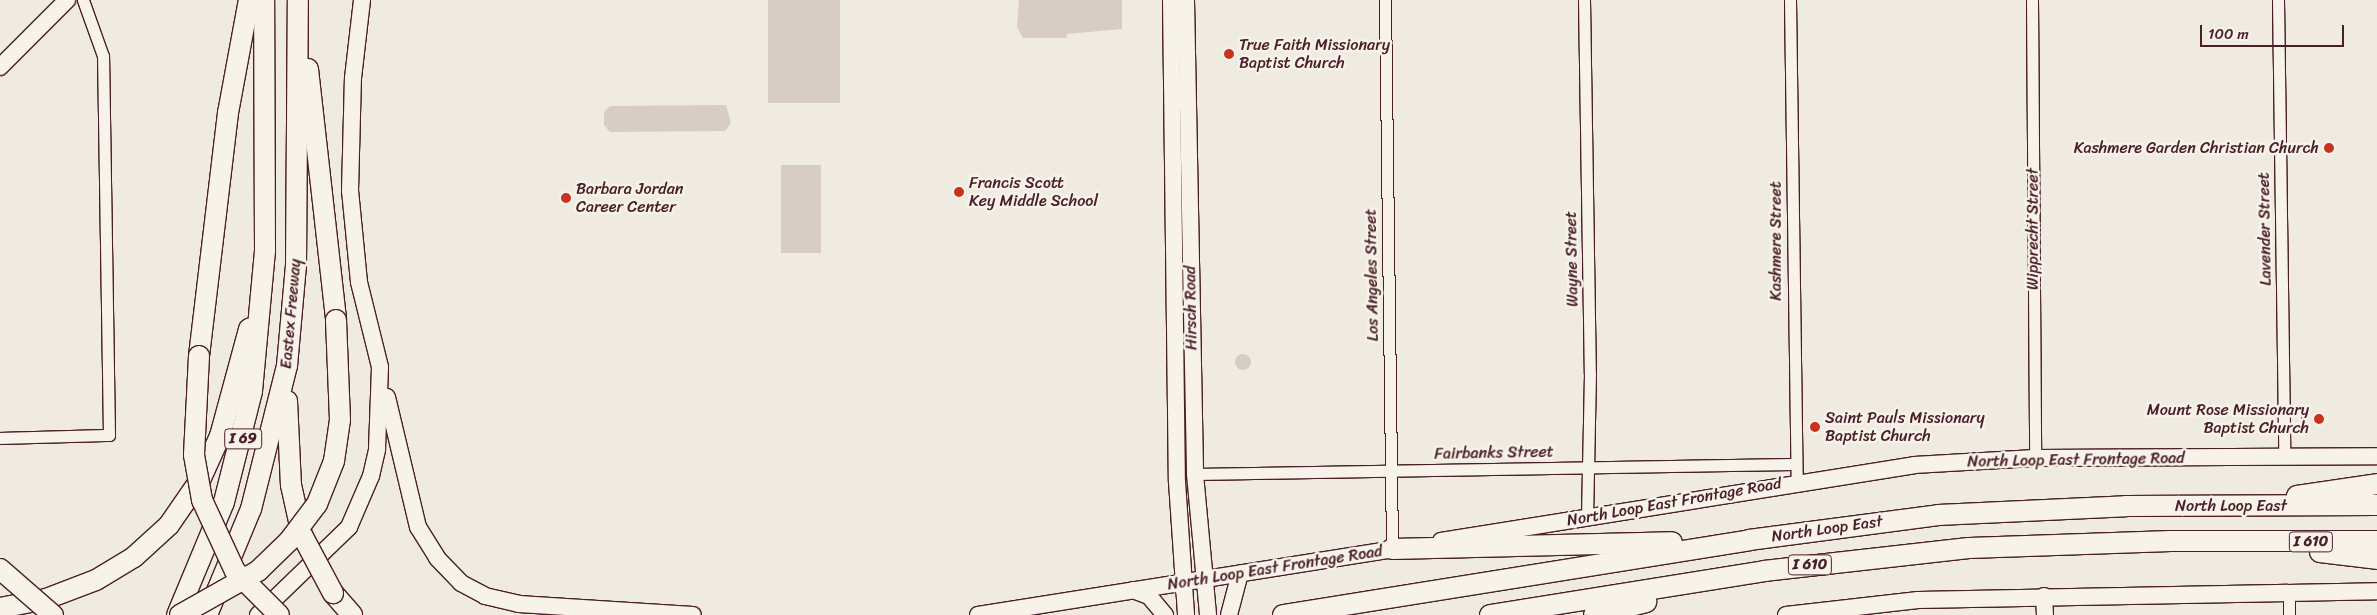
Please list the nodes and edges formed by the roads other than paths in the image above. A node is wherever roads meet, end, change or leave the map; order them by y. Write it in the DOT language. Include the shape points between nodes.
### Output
graph roads {
  1 [pos="67,0"];
  2 [pos="83,0"];
  3 [pos="249,0"];
  4 [pos="264,0"];
  5 [pos="298,0"];
  6 [pos="362,0"];
  7 [pos="1170,0"];
  8 [pos="1186,0"];
  9 [pos="1384,0"];
  10 [pos="1584,0"];
  11 [pos="1790,0"];
  12 [pos="2032,0"];
  13 [pos="2278,0"];
  14 [pos="0,67"];
  15 [pos="1179,71"];
  16 [pos="1181,246"];
  17 [pos="265,252"];
  18 [pos="287,366"];
  19 [pos="380,367"];
  20 [pos="1176,381"];
  21 [pos="0,438"];
  22 [pos="2377,456"];
  23 [pos="2284,457"];
  24 [pos="2035,458"];
  25 [pos="1793,464"];
  26 [pos="1590,468"];
  27 [pos="1390,470"];
  28 [pos="1195,474"];
  29 [pos="1797,481"];
  30 [pos="2377,484"];
  31 [pos="2377,505"];
  32 [pos="2261,506"];
  33 [pos="1587,517"];
  34 [pos="1749,540"];
  35 [pos="2377,541"];
  36 [pos="2246,542"];
  37 [pos="1392,549"];
  38 [pos="2377,559"];
  39 [pos="0,569"];
  40 [pos="1764,571"];
  41 [pos="1240,573"];
  42 [pos="1204,580"];
  43 [pos="1183,583"];
  44 [pos="1132,590"];
  45 [pos="2289,592"];
  46 [pos="2377,592"];
  47 [pos="2044,596"];
  48 [pos="0,608"];
  49 [pos="1793,614"];
  50 [pos="53,615"];
  51 [pos="179,615"];
  52 [pos="206,615"];
  53 [pos="258,615"];
  54 [pos="279,615"];
  55 [pos="352,615"];
  56 [pos="693,615"];
  57 [pos="978,615"];
  58 [pos="1166,615"];
  59 [pos="1186,615"];
  60 [pos="1208,615"];
  61 [pos="1229,615"];
  62 [pos="1283,615"];
  63 [pos="1490,615"];
  64 [pos="1594,615"];
  65 [pos="2045,615"];
  66 [pos="2289,615"];
  1 -- 14 [label="main road"];
  2 -- 21 [label="street" via="103,56 109,435"];
  3 -- 54 [label="highway, bridge" via="228,113 199,356 194,455 202,500 235,571"];
  4 -- 17 [label="highway, Eastex Freeway / I 69"];
  5 -- 18 [label="highway, Eastex Freeway / I 69" via="296,266"];
  5 -- 51 [label="highway, bridge" via="325,192 336,320 340,420 334,461 317,504 289,541 258,571"];
  6 -- 19 [label="main road" via="353,78 350,192 359,282"];
  7 -- 15 [label="main road, Hirsch Road"];
  8 -- 15 [label="main road, Hirsch Road"];
  9 -- 27 [label="street, Los Angeles Street"];
  10 -- 26 [label="street, Wayne Street"];
  11 -- 25 [label="street, Kashmere Street"];
  12 -- 24 [label="street, Wipprecht Street"];
  13 -- 23 [label="street, Lavender Street"];
  15 -- 16 [label="main road, Hirsch Road"];
  16 -- 20 [label="main road, Hirsch Road"];
  16 -- 28 [label="main road, Hirsch Road"];
  17 -- 48 [label="highway" via="224,424 183,507 146,547 96,580 46,599"];
  17 -- 51 [label="highway, Eastex Freeway / I 69" via="255,369 244,435 215,528"];
  18 -- 52 [label="highway, Eastex Freeway / I 69" via="251,510"];
  18 -- 55 [label="highway, bridge" via="291,486 302,535 333,594"];
  19 -- 53 [label="main road" via="377,449 362,500 349,527 329,550"];
  19 -- 56 [label="main road" via="413,515 426,543 461,583 485,596 519,604"];
  20 -- 28 [label="main road" via="1183,406 1184,457"];
  20 -- 43 [label="main road, Hirsch Road"];
  22 -- 23 [label="main road, North Loop East Frontage Road"];
  23 -- 24 [label="main road, North Loop East Frontage Road"];
  24 -- 29 [label="main road, North Loop East Frontage Road" via="1914,465"];
  25 -- 26 [label="street, Fairbanks Street"];
  25 -- 29 [label="street, Kashmere Street"];
  26 -- 27 [label="street, Fairbanks Street"];
  26 -- 33 [label="street, Wayne Street"];
  27 -- 28 [label="street, Fairbanks Street"];
  27 -- 37 [label="street, Los Angeles Street"];
  28 -- 42 [label="main road, Hirsch Road"];
  29 -- 33 [label="main road, North Loop East Frontage Road"];
  30 -- 32 [label="highway"];
  31 -- 32 [label="highway, North Loop East / I 610"];
  32 -- 34 [label="highway, North Loop East / I 610" via="1971,512"];
  33 -- 37 [label="main road, North Loop East Frontage Road"];
  34 -- 37 [label="highway"];
  34 -- 62 [label="highway, North Loop East / I 610"];
  35 -- 36 [label="highway, North Loop East / I 610"];
  36 -- 38 [label="highway"];
  36 -- 40 [label="highway, North Loop East / I 610" via="2004,546"];
  37 -- 41 [label="main road, North Loop East Frontage Road"];
  39 -- 50 [label="highway, bridge"];
  40 -- 63 [label="highway, North Loop East / I 610"];
  40 -- 64 [label="highway"];
  41 -- 42 [label="main road, North Loop East Frontage Road"];
  41 -- 61 [label="main road"];
  42 -- 43 [label="main road, North Loop East Frontage Road"];
  42 -- 60 [label="main road, Hirsch Road"];
  43 -- 44 [label="main road, North Loop East Frontage Road"];
  43 -- 59 [label="main road, Hirsch Road"];
  44 -- 57 [label="main road, North Loop East Frontage Road"];
  44 -- 58 [label="main road" via="1149,596"];
  45 -- 46 [label="main road"];
  45 -- 47 [label="main road"];
  45 -- 66 [label="street"];
  47 -- 49 [label="main road" via="1918,600"];
  47 -- 65 [label="main road"];
}
